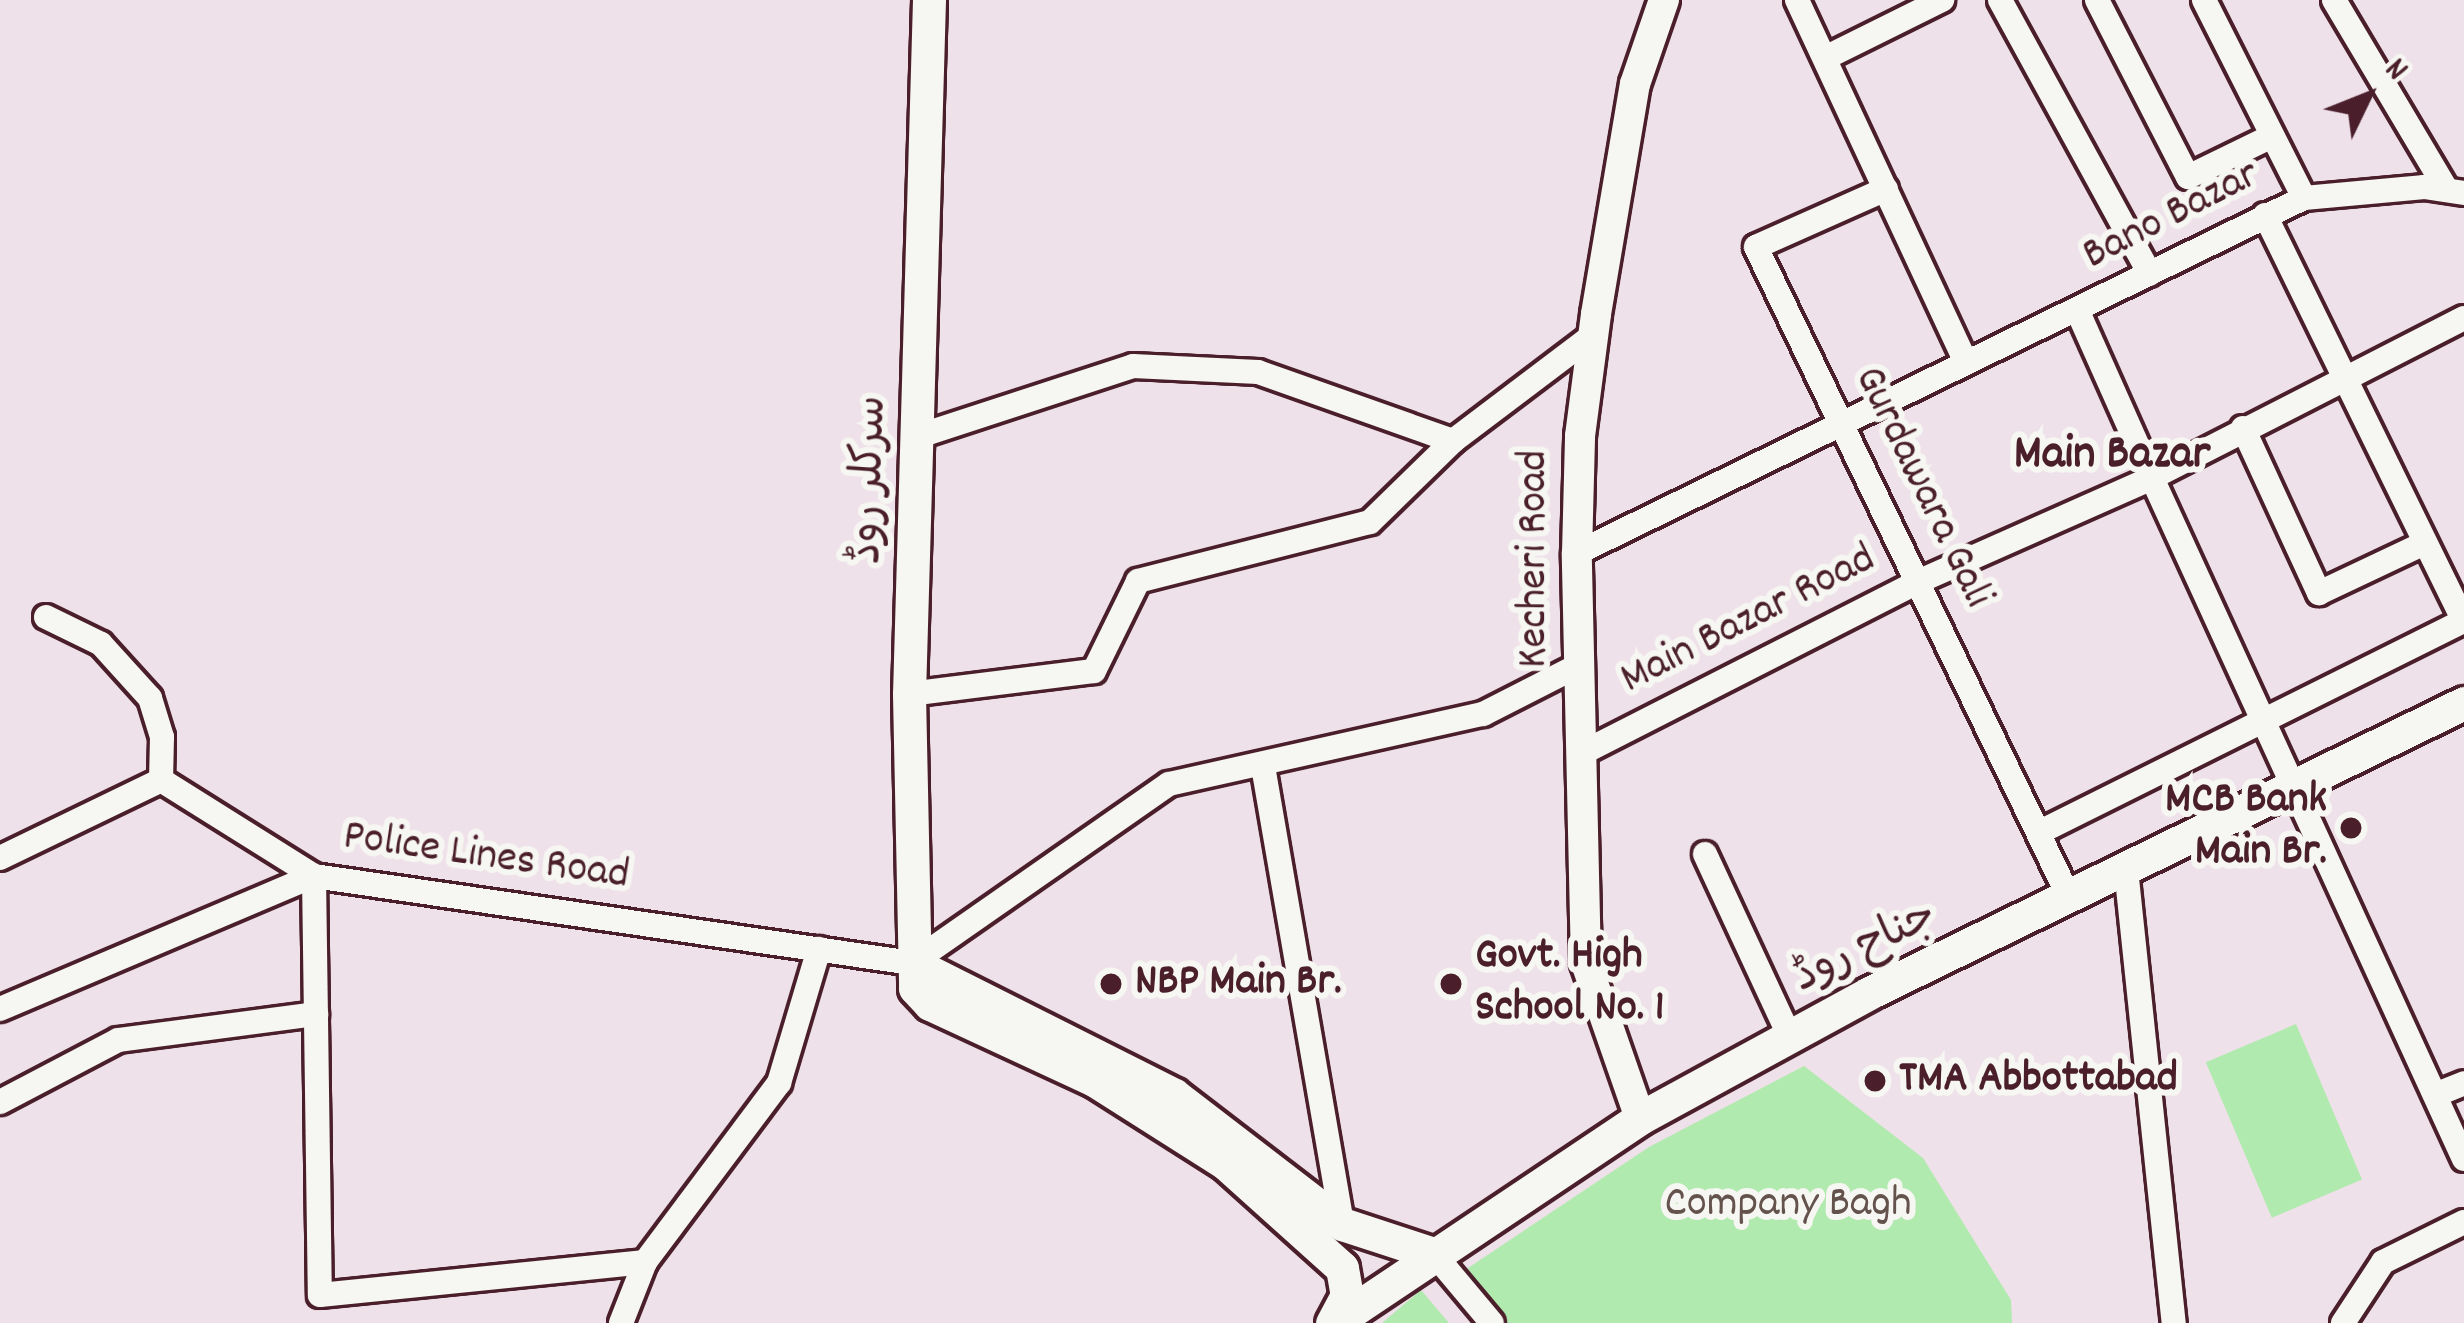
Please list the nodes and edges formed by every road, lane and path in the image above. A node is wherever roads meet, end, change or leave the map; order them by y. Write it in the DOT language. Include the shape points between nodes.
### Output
graph roads {
  1 [pos="929,0"];
  2 [pos="1664,0"];
  3 [pos="1797,0"];
  4 [pos="1942,0"];
  5 [pos="2000,0"];
  6 [pos="2097,0"];
  7 [pos="2204,0"];
  8 [pos="2334,0"];
  9 [pos="1825,58"];
  10 [pos="2272,136"];
  11 [pos="1886,189"];
  12 [pos="2455,191"];
  13 [pos="2304,198"];
  14 [pos="2265,215"];
  15 [pos="2150,274"];
  16 [pos="2078,312"];
  17 [pos="2464,318"];
  18 [pos="1594,335"];
  19 [pos="1966,363"];
  20 [pos="2339,378"];
  21 [pos="1842,424"];
  22 [pos="2243,428"];
  23 [pos="919,436"];
  24 [pos="1453,441"];
  25 [pos="2152,478"];
  26 [pos="2425,543"];
  27 [pos="1577,553"];
  28 [pos="1922,580"];
  29 [pos="46,617"];
  30 [pos="2464,621"];
  31 [pos="1580,665"];
  32 [pos="909,694"];
  33 [pos="2464,703"];
  34 [pos="2263,722"];
  35 [pos="1582,754"];
  36 [pos="1263,766"];
  37 [pos="161,780"];
  38 [pos="2296,788"];
  39 [pos="2040,832"];
  40 [pos="1705,854"];
  41 [pos="0,858"];
  42 [pos="2126,869"];
  43 [pos="314,876"];
  44 [pos="2069,897"];
  45 [pos="819,949"];
  46 [pos="912,963"];
  47 [pos="0,1009"];
  48 [pos="316,1014"];
  49 [pos="1790,1037"];
  50 [pos="2464,1083"];
  51 [pos="2435,1095"];
  52 [pos="0,1102"];
  53 [pos="1640,1118"];
  54 [pos="2464,1159"];
  55 [pos="2464,1222"];
  56 [pos="1332,1235"];
  57 [pos="1434,1254"];
  58 [pos="645,1262"];
  59 [pos="1366,1301"];
  60 [pos="621,1323"];
  61 [pos="1333,1323"];
  62 [pos="1492,1323"];
  63 [pos="2174,1323"];
  64 [pos="2343,1323"];
  1 -- 23 [label="main road, سرکلر روڈ"];
  2 -- 18 [label="street, Kecheri Road" via="1635,84"];
  3 -- 9 [label="street"];
  4 -- 9 [label="street"];
  5 -- 15 [label="street"];
  6 -- 10 [label="street" via="2188,177"];
  7 -- 10 [label="street"];
  8 -- 12 [label="street"];
  9 -- 11 [label="street"];
  10 -- 13 [label="street"];
  11 -- 19 [label="street"];
  11 -- 21 [label="street, Gurdawara Gali" via="1756,247"];
  12 -- 13 [label="street"];
  13 -- 14 [label="street, Bano Bazar"];
  14 -- 15 [label="street, Bano Bazar"];
  14 -- 20 [label="street"];
  15 -- 16 [label="street, Bano Bazar"];
  16 -- 19 [label="street, Bano Bazar"];
  16 -- 25 [label="street"];
  17 -- 20 [label="street, Main Bazar Road"];
  18 -- 24 [label="street"];
  18 -- 27 [label="street, Kecheri Road"];
  19 -- 21 [label="street, Bano Bazar"];
  20 -- 22 [label="street, Main Bazar Road"];
  20 -- 26 [label="street"];
  21 -- 27 [label="street, Bano Bazar"];
  21 -- 28 [label="street, Gurdawara Gali"];
  22 -- 25 [label="street, Main Bazar Road"];
  22 -- 26 [label="street" via="2319,593"];
  23 -- 24 [label="street" via="1133,366 1258,372"];
  23 -- 32 [label="main road, سرکلر روڈ"];
  24 -- 32 [label="street" via="1370,521 1138,581 1094,671"];
  25 -- 28 [label="street, Main Bazar Road"];
  25 -- 34 [label="street"];
  26 -- 30 [label="street"];
  27 -- 31 [label="street, Kecheri Road"];
  28 -- 35 [label="street, Main Bazar Road"];
  28 -- 39 [label="street, Gurdawara Gali"];
  29 -- 37 [label="street" via="101,644 150,698 162,737"];
  30 -- 34 [label="street"];
  31 -- 35 [label="street, Kecheri Road"];
  31 -- 36 [label="street" via="1483,714"];
  32 -- 46 [label="main road, سرکلر روڈ"];
  33 -- 38 [label="main road, جناح روڈ"];
  34 -- 38 [label="street"];
  34 -- 39 [label="street"];
  35 -- 53 [label="street, Kecheri Road" via="1586,963"];
  36 -- 46 [label="street" via="1169,784"];
  36 -- 56 [label="street"];
  37 -- 41 [label="street"];
  37 -- 43 [label="street"];
  38 -- 42 [label="main road, جناح روڈ"];
  38 -- 51 [label="street"];
  39 -- 44 [label="street, Gurdawara Gali"];
  40 -- 49 [label="street"];
  42 -- 44 [label="main road, جناح روڈ"];
  42 -- 63 [label="street"];
  43 -- 45 [label="street, Police Lines Road"];
  43 -- 47 [label="street, Police Lines Road"];
  43 -- 48 [label="street"];
  44 -- 49 [label="main road, جناح روڈ"];
  45 -- 46 [label="street, Police Lines Road"];
  45 -- 58 [label="street" via="779,1083"];
  46 -- 56 [label="main road" via="1174,1095"];
  48 -- 52 [label="street" via="118,1040"];
  48 -- 58 [label="street" via="320,1295"];
  49 -- 53 [label="main road, جناح روڈ"];
  50 -- 51 [label="street"];
  51 -- 54 [label="street"];
  53 -- 57 [label="main road, جناح روڈ"];
  55 -- 64 [label="street" via="2384,1262"];
  56 -- 57 [label="main road"];
  56 -- 59 [label="main road" via="1366,1276"];
  56 -- 61 [label="main road" via="1347,1294"];
  57 -- 59 [label="main road, جناح روڈ"];
  57 -- 62 [label="street"];
  58 -- 60 [label="street"];
  59 -- 61 [label="main road, جناح روڈ"];
}
